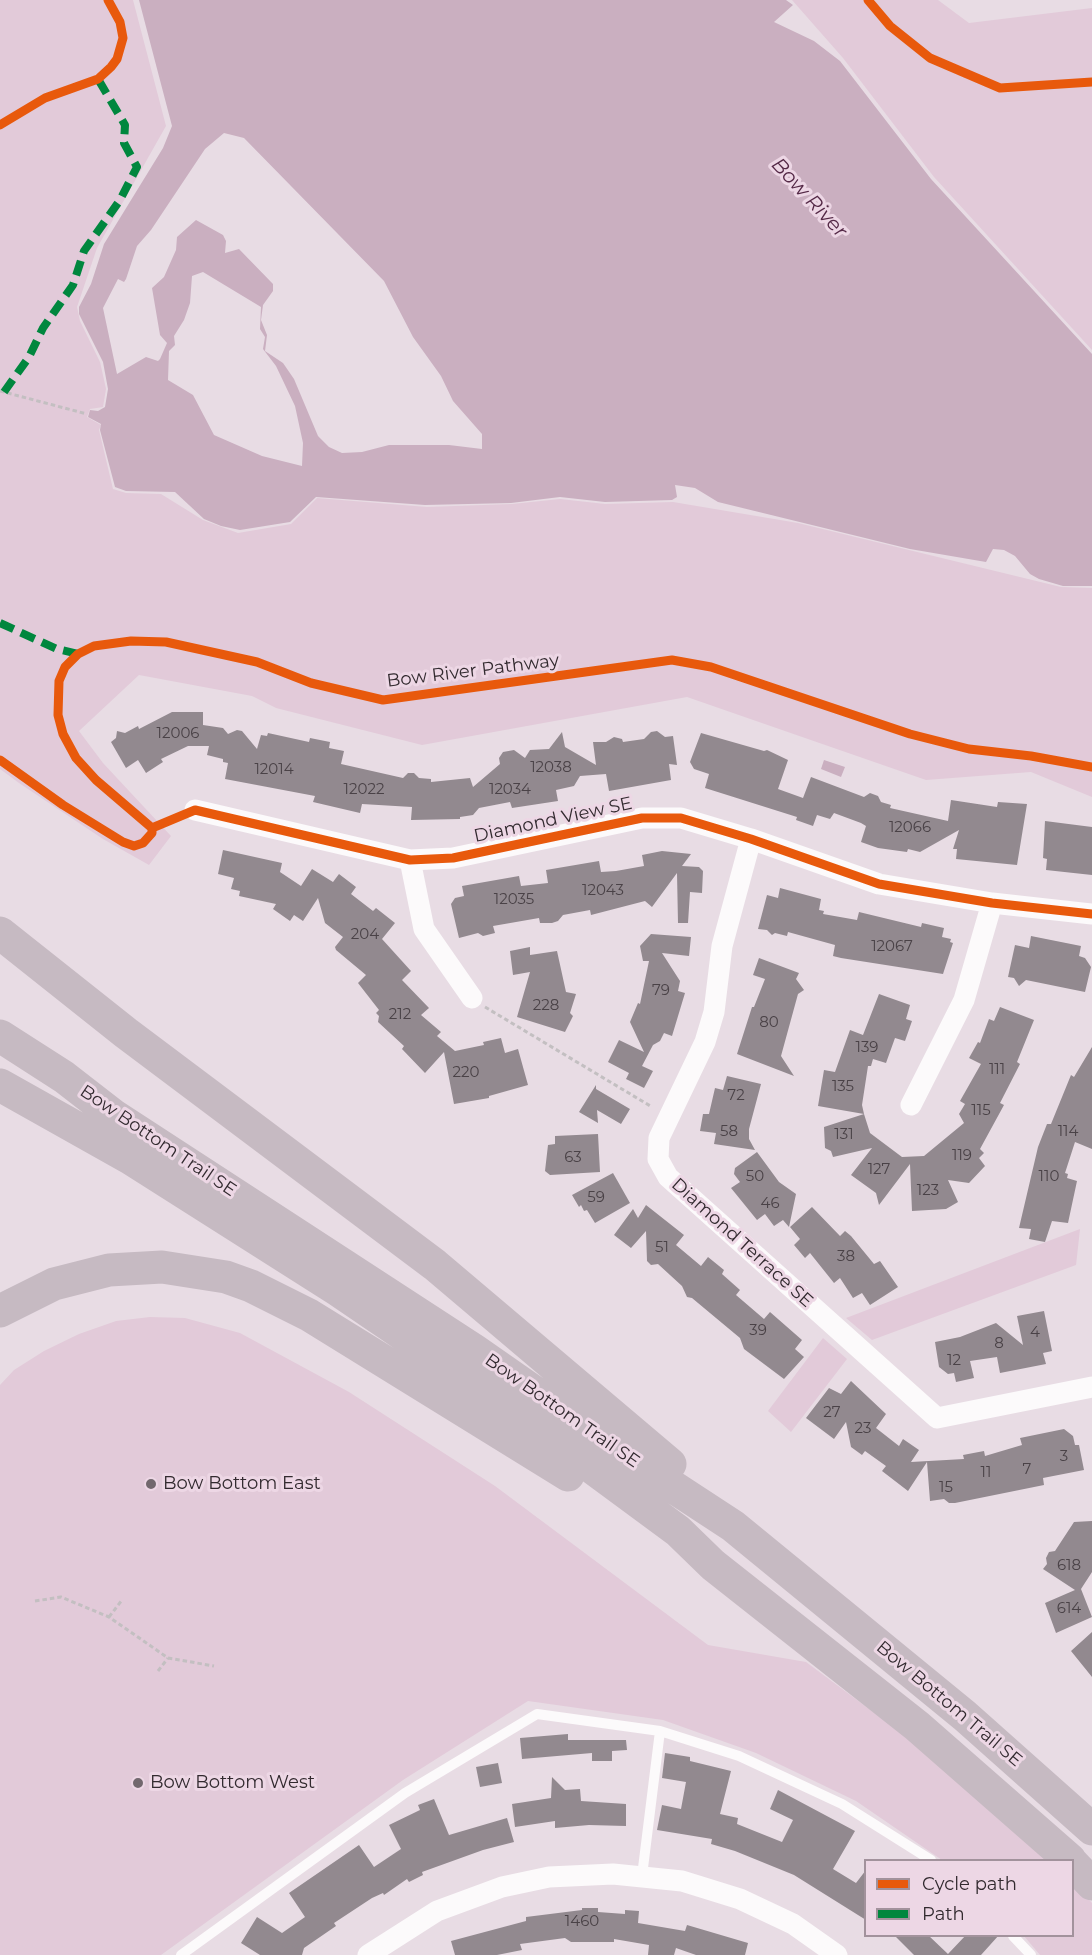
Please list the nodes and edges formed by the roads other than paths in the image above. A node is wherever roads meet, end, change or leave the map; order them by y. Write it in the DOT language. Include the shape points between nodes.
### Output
graph roads {
  1 [pos="195,810"];
  2 [pos="751,839"];
  3 [pos="411,860"];
  4 [pos="992,903"];
  5 [pos="1092,914"];
  6 [pos="0,933"];
  7 [pos="472,998"];
  8 [pos="6,1064"];
  9 [pos="911,1105"];
  10 [pos="0,1311"];
  11 [pos="1092,1387"];
  12 [pos="733,1526"];
  13 [pos="713,1565"];
  14 [pos="660,1731"];
  15 [pos="1092,1829"];
  16 [pos="929,1859"];
  17 [pos="1068,1859"];
  18 [pos="1074,1865"];
  19 [pos="642,1876"];
  20 [pos="1092,1884"];
  21 [pos="1015,1937"];
  22 [pos="184,1954"];
  23 [pos="368,1955"];
  24 [pos="837,1955"];
  25 [pos="1030,1955"];
  1 -- 3 [label="street, Diamond View SE"];
  2 -- 3 [label="street, Diamond View SE" via="681,818 642,818 453,858"];
  2 -- 4 [label="street, Diamond View SE" via="879,884"];
  2 -- 11 [label="street, Diamond Terrace SE" via="722,946 714,1012 705,1042 659,1138 658,1159 668,1177 937,1418"];
  3 -- 7 [label="street" via="424,929"];
  4 -- 5 [label="street, Diamond View SE"];
  4 -- 9 [label="street" via="964,1000"];
  6 -- 12 [label="highway" via="126,1033 435,1265 658,1454"];
  8 -- 12 [label="highway, Bow Bottom Trail SE" via="64,1077 113,1115 464,1344"];
  8 -- 13 [label="highway, Bow Bottom Trail SE" via="130,1158 357,1303 529,1421 678,1531"];
  10 -- 13 [label="highway" via="54,1284 134,1267 184,1269 251,1286 309,1315"];
  12 -- 15 [label="highway, Bow Bottom Trail SE" via="965,1716"];
  13 -- 17 [label="highway, Bow Bottom Trail SE" via="917,1726"];
  14 -- 16 [label="lane" via="739,1756 833,1800"];
  14 -- 19 [label="lane"];
  14 -- 22 [label="lane" via="537,1714 405,1793"];
  18 -- 20 [label="highway, Bow Bottom Trail SE"];
  19 -- 23 [label="street" via="549,1877 502,1887 437,1911"];
  19 -- 24 [label="street" via="682,1881 740,1899 793,1924"];
  21 -- 25 [label="lane"];
}
